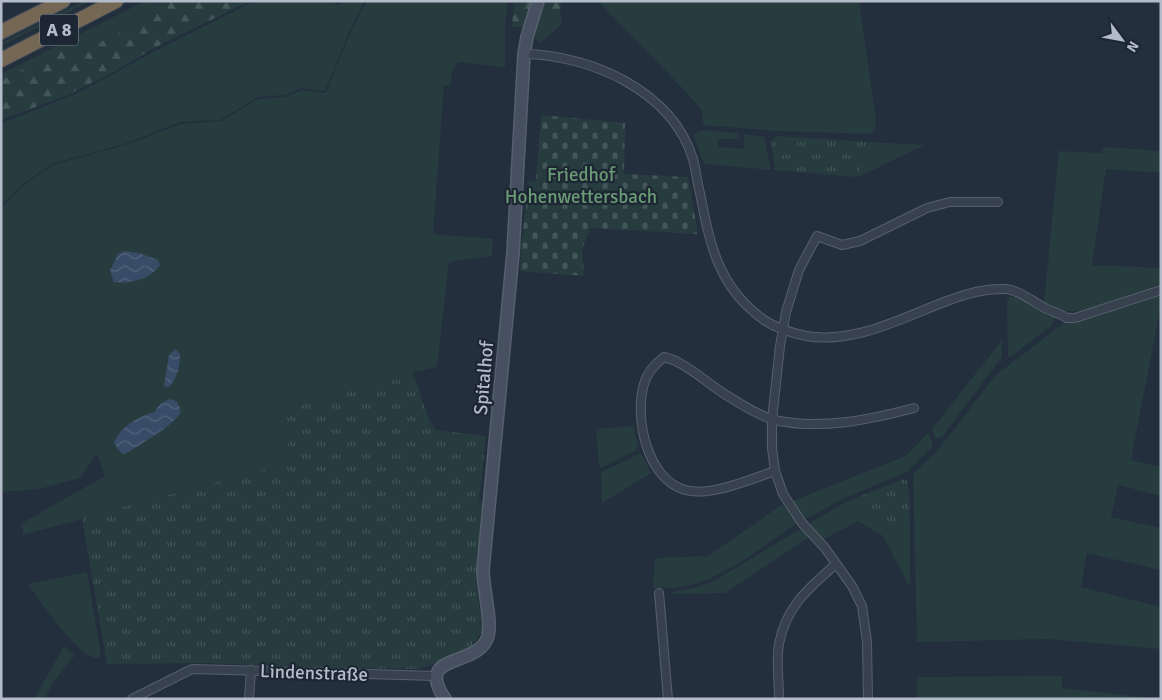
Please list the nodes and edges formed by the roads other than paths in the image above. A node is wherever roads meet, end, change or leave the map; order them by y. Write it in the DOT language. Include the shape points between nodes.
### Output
graph roads {
  1 [pos="63,1"];
  2 [pos="116,1"];
  3 [pos="538,1"];
  4 [pos="1,32"];
  5 [pos="524,54"];
  6 [pos="1,60"];
  7 [pos="998,202"];
  8 [pos="1161,290"];
  9 [pos="783,329"];
  10 [pos="914,408"];
  11 [pos="772,420"];
  12 [pos="774,471"];
  13 [pos="836,564"];
  14 [pos="659,593"];
  15 [pos="251,670"];
  16 [pos="436,676"];
  17 [pos="132,699"];
  18 [pos="249,699"];
  19 [pos="445,699"];
  20 [pos="668,699"];
  21 [pos="779,699"];
  22 [pos="868,699"];
  1 -- 4 [label="highway, A 8"];
  2 -- 6 [label="highway, A 8"];
  3 -- 5 [label="street, Spitalhof"];
  5 -- 9 [label="street" via="561,58 595,67 637,88 664,110 681,134 693,160 710,241 722,274 754,312"];
  5 -- 16 [label="street, Spitalhof" via="513,253 483,570 488,636 476,652 444,666"];
  7 -- 9 [label="street" via="950,202 927,208 860,241 842,246 816,236 799,270"];
  8 -- 9 [label="street" via="1079,317 1067,318 1006,289 975,291 850,336 820,338"];
  9 -- 11 [label="street"];
  10 -- 11 [label="street" via="878,418 822,425"];
  11 -- 12 [label="street"];
  11 -- 12 [label="street" via="739,404 674,359 664,357 656,363 644,384 641,427 647,448 660,472 674,484 692,491 707,491"];
  12 -- 13 [label="street" via="793,511"];
  13 -- 21 [label="street" via="792,608 782,631 778,646"];
  13 -- 22 [label="street" via="862,606 867,642"];
  14 -- 20 [label="street"];
  15 -- 16 [label="street, Lindenstraße"];
  15 -- 17 [label="street, Lindenstraße" via="192,669"];
  15 -- 18 [label="street"];
  16 -- 19 [label="street"];
}
